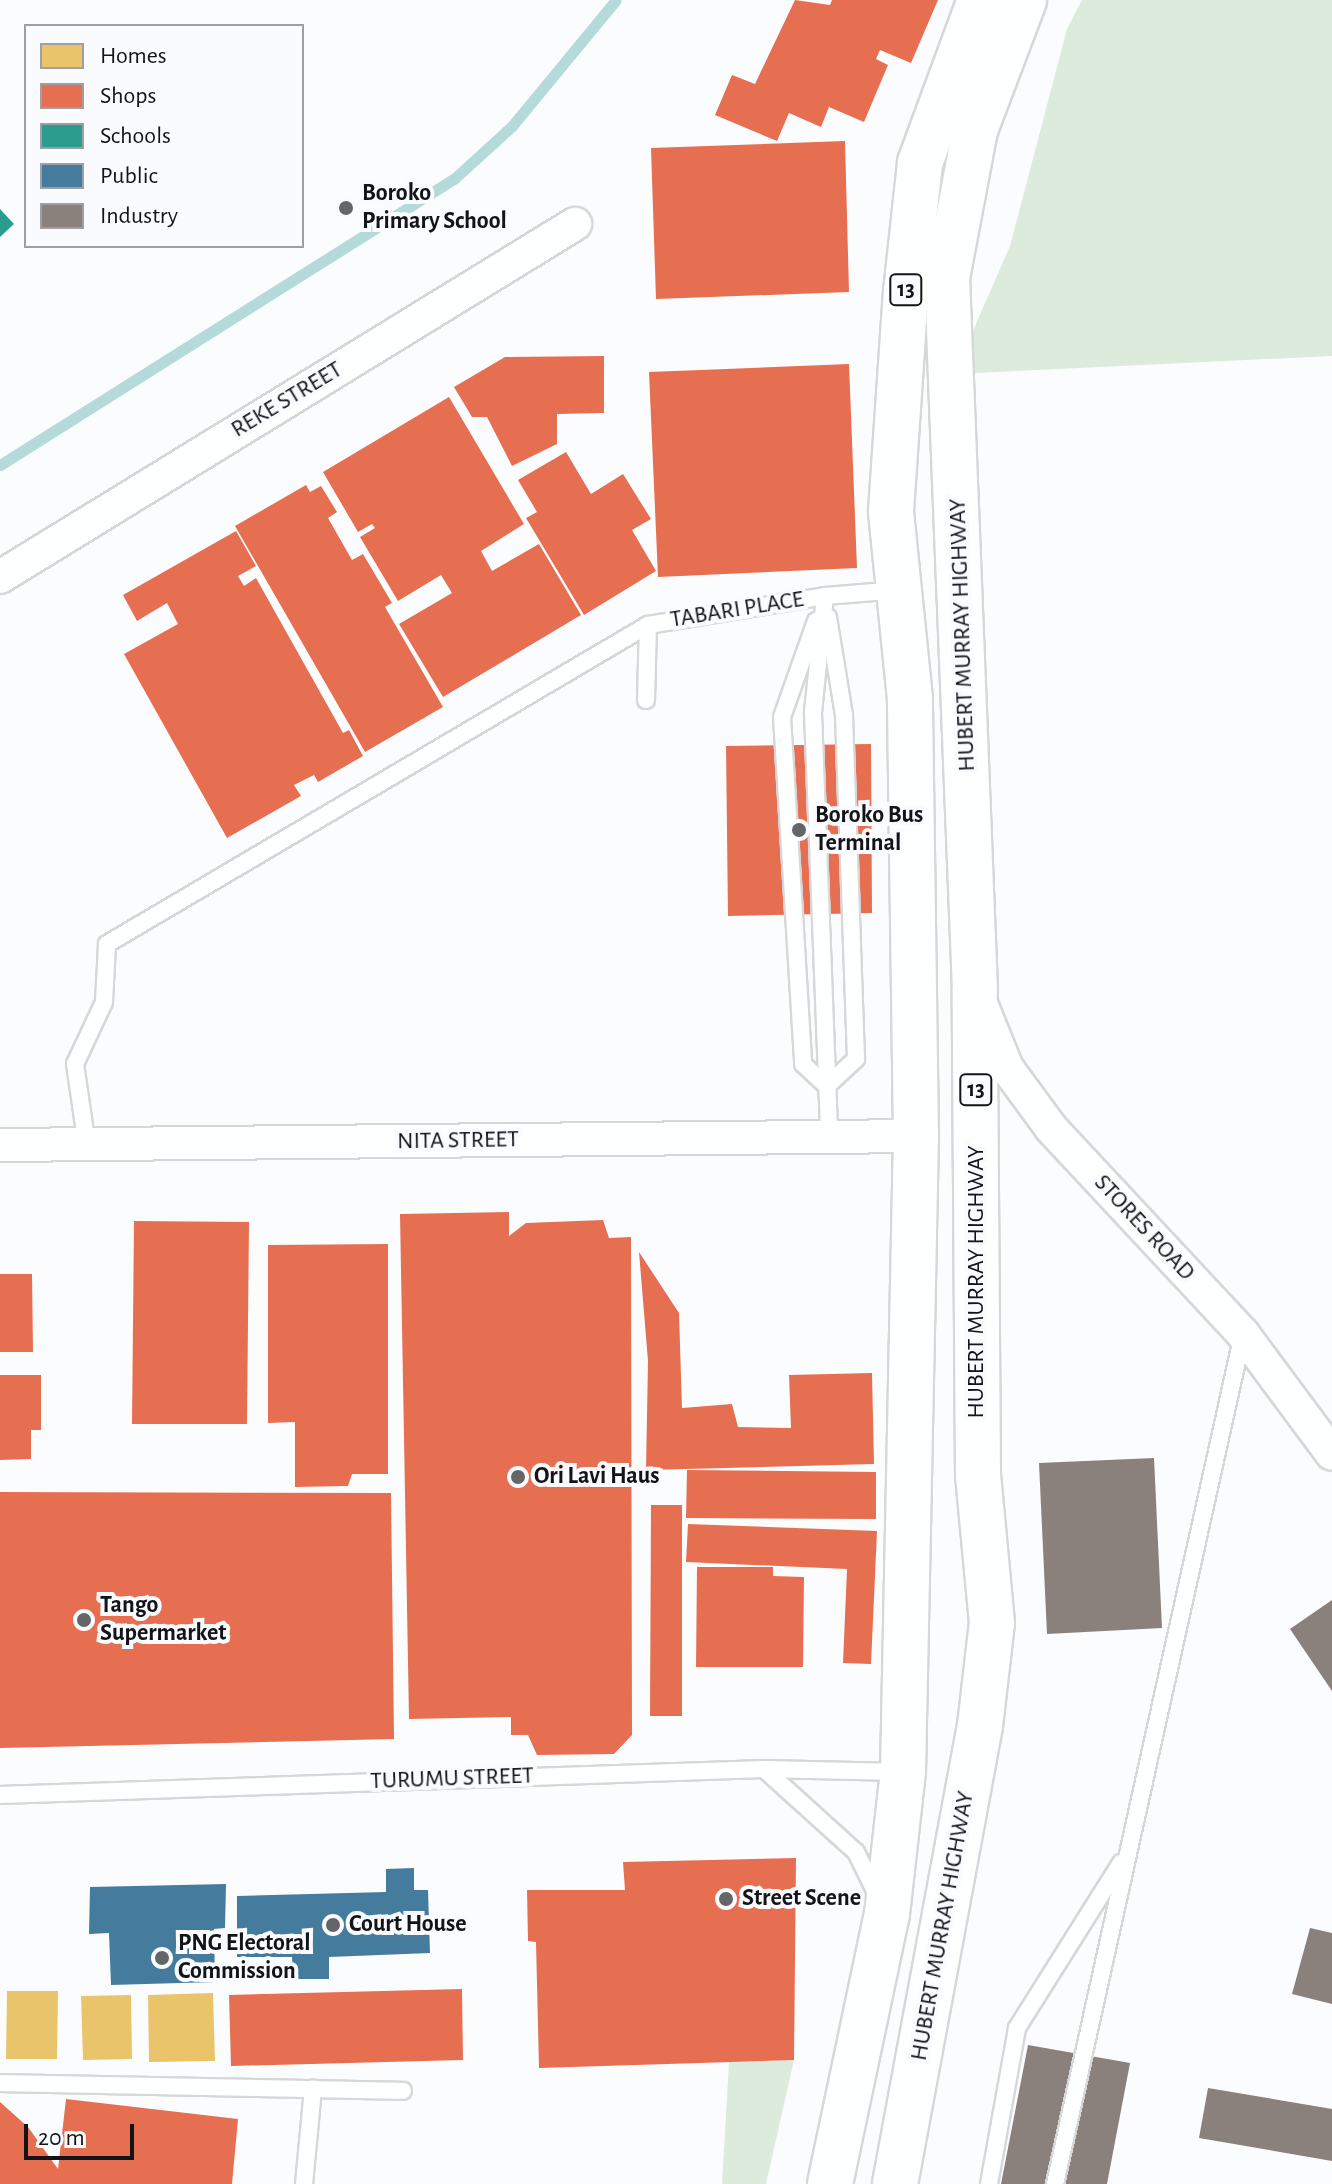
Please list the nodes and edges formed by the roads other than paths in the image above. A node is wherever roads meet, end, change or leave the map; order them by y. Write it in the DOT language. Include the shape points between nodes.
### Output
graph roads {
  1 [pos="980,0"];
  2 [pos="1024,0"];
  3 [pos="575,224"];
  4 [pos="0,577"];
  5 [pos="901,590"];
  6 [pos="825,596"];
  7 [pos="648,625"];
  8 [pos="646,700"];
  9 [pos="975,990"];
  10 [pos="827,1086"];
  11 [pos="829,1136"];
  12 [pos="916,1136"];
  13 [pos="0,1145"];
  14 [pos="87,1146"];
  15 [pos="1243,1334"];
  16 [pos="1332,1454"];
  17 [pos="764,1769"];
  18 [pos="903,1772"];
  19 [pos="0,1795"];
  20 [pos="1128,1851"];
  21 [pos="887,1914"];
  22 [pos="0,2083"];
  23 [pos="313,2088"];
  24 [pos="403,2091"];
  25 [pos="304,2184"];
  26 [pos="830,2184"];
  27 [pos="895,2184"];
  28 [pos="989,2184"];
  29 [pos="1055,2184"];
  1 -- 5 [label="highway, 13" via="920,163 891,511"];
  2 -- 9 [label="highway, HUBERT MURRAY HIGHWAY / 13" via="975,130 947,278"];
  3 -- 4 [label="street, REKE STREET"];
  5 -- 6 [label="lane, TABARI PLACE"];
  5 -- 12 [label="highway, 13" via="910,699"];
  6 -- 7 [label="lane, TABARI PLACE"];
  6 -- 10 [label="lane" via="813,713"];
  6 -- 10 [label="lane" via="844,715 856,1059"];
  6 -- 10 [label="lane" via="782,717 803,1064"];
  7 -- 8 [label="lane, TABARI PLACE"];
  7 -- 14 [label="lane" via="107,944 104,1002 75,1064"];
  9 -- 15 [label="street, STORES ROAD" via="1007,1068 1051,1128"];
  9 -- 27 [label="highway, HUBERT MURRAY HIGHWAY / 13" via="978,1475 992,1623 980,1726"];
  10 -- 11 [label="lane"];
  11 -- 12 [label="street, NITA STREET"];
  11 -- 14 [label="street, NITA STREET"];
  12 -- 18 [label="highway, 13"];
  13 -- 14 [label="street, NITA STREET"];
  15 -- 16 [label="street, STORES ROAD"];
  15 -- 20 [label="lane"];
  17 -- 18 [label="lane, TURUMU STREET"];
  17 -- 19 [label="lane, TURUMU STREET"];
  17 -- 21 [label="lane" via="856,1852"];
  18 -- 21 [label="highway, 13"];
  20 -- 28 [label="lane" via="1017,2028"];
  20 -- 29 [label="lane"];
  21 -- 26 [label="highway, 13"];
  22 -- 23 [label="lane"];
  23 -- 24 [label="lane"];
  23 -- 25 [label="lane"];
}
